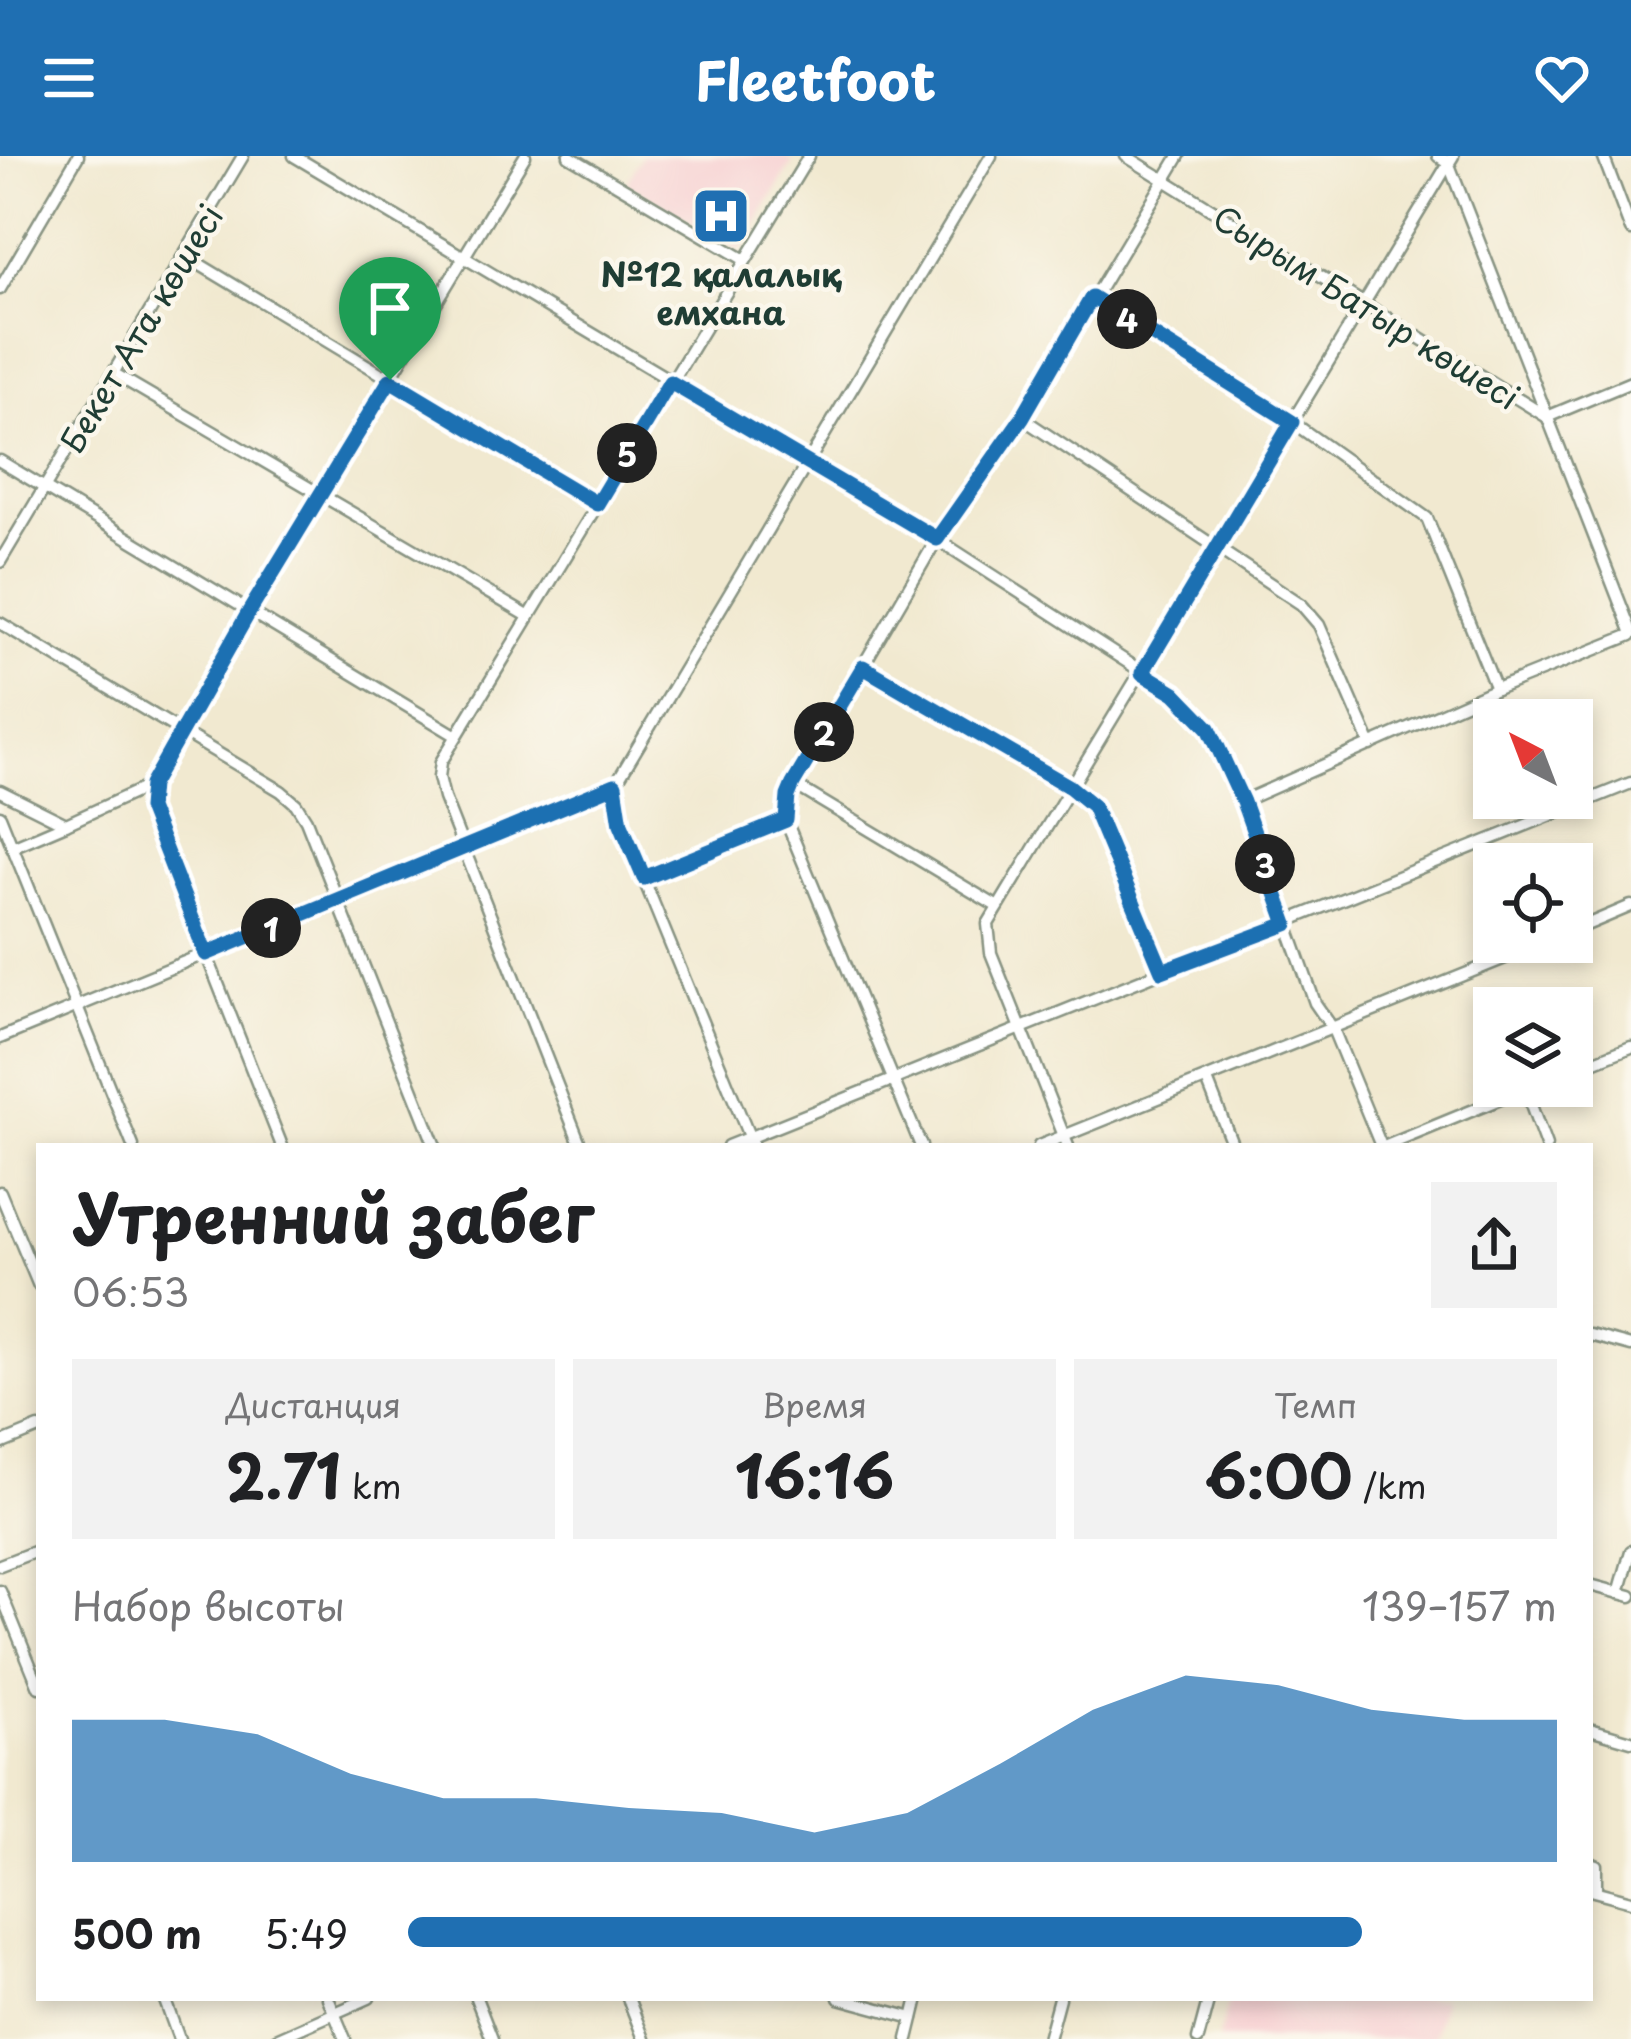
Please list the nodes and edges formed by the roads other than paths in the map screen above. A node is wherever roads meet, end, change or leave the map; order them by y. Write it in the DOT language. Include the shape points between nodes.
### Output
graph roads {
  1 [pos="78,156"];
  2 [pos="243,156"];
  3 [pos="293,156"];
  4 [pos="525,156"];
  5 [pos="569,156"];
  6 [pos="809,156"];
  7 [pos="991,156"];
  8 [pos="1126,156"];
  9 [pos="1179,156"];
  10 [pos="1603,156"];
  11 [pos="1446,158"];
  12 [pos="1164,181"];
  13 [pos="1631,230"];
  14 [pos="184,255"];
  15 [pos="464,258"];
  16 [pos="745,260"];
  17 [pos="0,289"];
  18 [pos="1092,297"];
  19 [pos="1362,305"];
  20 [pos="113,373"];
  21 [pos="390,380"];
  22 [pos="670,382"];
  23 [pos="1631,382"];
  24 [pos="1547,417"];
  25 [pos="1022,418"];
  26 [pos="1292,422"];
  27 [pos="808,460"];
  28 [pos="0,461"];
  29 [pos="44,488"];
  30 [pos="320,494"];
  31 [pos="597,504"];
  32 [pos="937,539"];
  33 [pos="1215,549"];
  34 [pos="0,562"];
  35 [pos="249,612"];
  36 [pos="528,616"];
  37 [pos="0,623"];
  38 [pos="1631,633"];
  39 [pos="863,667"];
  40 [pos="1142,673"];
  41 [pos="1496,689"];
  42 [pos="179,730"];
  43 [pos="455,735"];
  44 [pos="1371,745"];
  45 [pos="1631,783"];
  46 [pos="793,784"];
  47 [pos="151,785"];
  48 [pos="615,785"];
  49 [pos="1070,787"];
  50 [pos="0,791"];
  51 [pos="1243,802"];
  52 [pos="0,816"];
  53 [pos="786,820"];
  54 [pos="66,824"];
  55 [pos="13,847"];
  56 [pos="464,850"];
  57 [pos="644,878"];
  58 [pos="337,901"];
  59 [pos="1631,906"];
  60 [pos="998,908"];
  61 [pos="1593,922"];
  62 [pos="1287,924"];
  63 [pos="206,954"];
  64 [pos="1494,963"];
  65 [pos="1162,971"];
  66 [pos="77,1006"];
  67 [pos="1334,1029"];
  68 [pos="1019,1030"];
  69 [pos="0,1038"];
  70 [pos="1631,1047"];
  71 [pos="1593,1062"];
  72 [pos="1208,1080"];
  73 [pos="896,1081"];
  74 [pos="1480,1107"];
  75 [pos="1535,1107"];
  76 [pos="751,1142"];
  77 [pos="1066,1142"];
  78 [pos="132,1143"];
  79 [pos="282,1143"];
  80 [pos="434,1143"];
  81 [pos="580,1143"];
  82 [pos="920,1143"];
  83 [pos="1232,1143"];
  84 [pos="1382,1143"];
  85 [pos="1390,1143"];
  86 [pos="1545,1143"];
  87 [pos="0,1192"];
  88 [pos="36,1279"];
  89 [pos="1593,1336"];
  90 [pos="1631,1346"];
  91 [pos="36,1429"];
  92 [pos="0,1444"];
  93 [pos="36,1551"];
  94 [pos="1631,1551"];
  95 [pos="0,1565"];
  96 [pos="1593,1586"];
  97 [pos="0,1591"];
  98 [pos="1625,1595"];
  99 [pos="36,1680"];
  100 [pos="1593,1730"];
  101 [pos="1631,1741"];
  102 [pos="1593,1890"];
  103 [pos="1631,1901"];
  104 [pos="165,2001"];
  105 [pos="329,2001"];
  106 [pos="362,2001"];
  107 [pos="477,2001"];
  108 [pos="629,2001"];
  109 [pos="850,2001"];
  110 [pos="917,2001"];
  111 [pos="1058,2001"];
  112 [pos="1208,2001"];
  113 [pos="334,2013"];
  114 [pos="913,2018"];
  115 [pos="179,2039"];
  116 [pos="275,2039"];
  117 [pos="345,2039"];
  118 [pos="492,2039"];
  119 [pos="644,2039"];
  120 [pos="908,2039"];
  121 [pos="1048,2039"];
  122 [pos="1198,2039"];
  1 -- 17 [label="street"];
  2 -- 14 [label="street, Бекет Ата көшесі"];
  3 -- 15 [label="street"];
  4 -- 15 [label="street"];
  5 -- 16 [label="street"];
  6 -- 16 [label="street"];
  7 -- 27 [label="street"];
  8 -- 12 [label="street, Сырым Батыр көшесі"];
  9 -- 12 [label="street"];
  10 -- 13 [label="street"];
  11 -- 19 [label="street"];
  11 -- 24 [label="street"];
  12 -- 18 [label="street"];
  12 -- 19 [label="street, Сырым Батыр көшесі"];
  14 -- 20 [label="street, Бекет Ата көшесі"];
  14 -- 21 [label="street"];
  15 -- 21 [label="street"];
  15 -- 22 [label="street"];
  16 -- 22 [label="street"];
  18 -- 25 [label="street"];
  18 -- 26 [label="street"];
  19 -- 24 [label="street, Сырым Батыр көшесі"];
  19 -- 26 [label="street"];
  20 -- 29 [label="street, Бекет Ата көшесі"];
  20 -- 30 [label="street"];
  21 -- 30 [label="street"];
  21 -- 31 [label="street"];
  22 -- 27 [label="street"];
  22 -- 31 [label="street"];
  23 -- 24 [label="street"];
  24 -- 38 [label="street"];
  25 -- 32 [label="street"];
  25 -- 33 [label="street"];
  26 -- 33 [label="street"];
  26 -- 41 [label="street" via="1427,518"];
  27 -- 32 [label="street"];
  27 -- 48 [label="street"];
  28 -- 29 [label="street"];
  29 -- 34 [label="street, Бекет Ата көшесі"];
  29 -- 35 [label="street"];
  30 -- 35 [label="street"];
  30 -- 36 [label="street"];
  31 -- 36 [label="street"];
  32 -- 39 [label="street"];
  32 -- 40 [label="street"];
  33 -- 40 [label="street"];
  33 -- 44 [label="street" via="1283,590 1319,626"];
  35 -- 42 [label="street"];
  35 -- 43 [label="street"];
  36 -- 43 [label="street"];
  37 -- 42 [label="street"];
  38 -- 41 [label="street"];
  39 -- 46 [label="street"];
  39 -- 49 [label="street"];
  40 -- 49 [label="street"];
  40 -- 51 [label="street" via="1199,716"];
  41 -- 44 [label="street"];
  42 -- 47 [label="street"];
  42 -- 58 [label="street" via="296,804"];
  43 -- 56 [label="street" via="439,777"];
  44 -- 51 [label="street"];
  45 -- 62 [label="street"];
  46 -- 53 [label="street"];
  46 -- 60 [label="street"];
  47 -- 54 [label="street"];
  47 -- 63 [label="street" via="149,808"];
  48 -- 56 [label="street"];
  48 -- 57 [label="street"];
  49 -- 60 [label="street"];
  49 -- 65 [label="street" via="1100,819"];
  50 -- 54 [label="street"];
  51 -- 62 [label="street"];
  52 -- 55 [label="street"];
  53 -- 57 [label="street"];
  53 -- 73 [label="street"];
  54 -- 55 [label="street"];
  55 -- 66 [label="street"];
  56 -- 58 [label="street"];
  56 -- 81 [label="street"];
  57 -- 76 [label="street"];
  58 -- 63 [label="street"];
  58 -- 80 [label="street"];
  59 -- 61 [label="street"];
  60 -- 68 [label="street" via="988,924 991,953"];
  62 -- 65 [label="street"];
  62 -- 67 [label="street" via="1315,1003"];
  63 -- 66 [label="street"];
  63 -- 79 [label="street"];
  64 -- 67 [label="street"];
  65 -- 68 [label="street"];
  66 -- 69 [label="street"];
  66 -- 78 [label="street"];
  67 -- 72 [label="street"];
  67 -- 84 [label="street"];
  68 -- 73 [label="street"];
  68 -- 77 [label="street"];
  70 -- 71 [label="street"];
  72 -- 77 [label="street"];
  72 -- 83 [label="street"];
  73 -- 76 [label="street"];
  73 -- 82 [label="street"];
  74 -- 85 [label="street"];
  75 -- 86 [label="street"];
  87 -- 88 [label="street"];
  89 -- 90 [label="street"];
  91 -- 92 [label="street"];
  93 -- 95 [label="street"];
  94 -- 98 [label="street"];
  96 -- 98 [label="street"];
  97 -- 99 [label="street"];
  100 -- 101 [label="street"];
  102 -- 103 [label="street"];
  104 -- 115 [label="street"];
  105 -- 113 [label="street"];
  106 -- 113 [label="street"];
  107 -- 118 [label="street"];
  108 -- 119 [label="street"];
  109 -- 114 [label="street"];
  110 -- 114 [label="street"];
  111 -- 121 [label="street"];
  112 -- 122 [label="street"];
  113 -- 116 [label="street"];
  113 -- 117 [label="street"];
  114 -- 120 [label="street"];
}
